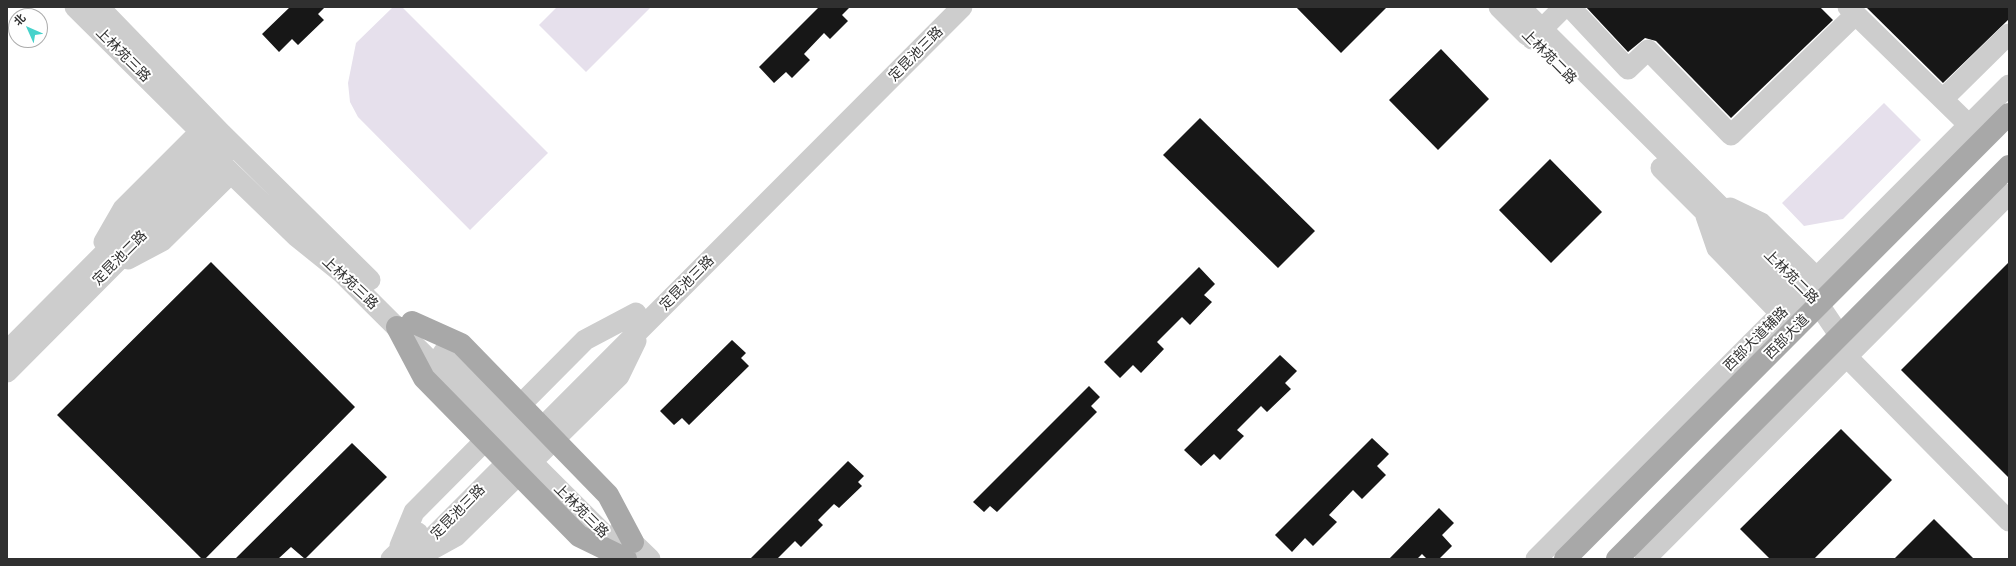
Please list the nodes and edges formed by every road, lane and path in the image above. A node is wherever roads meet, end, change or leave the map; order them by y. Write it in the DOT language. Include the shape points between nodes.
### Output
graph roads {
  1 [pos="75,7"];
  2 [pos="98,7"];
  3 [pos="942,7"];
  4 [pos="962,7"];
  5 [pos="1499,7"];
  6 [pos="1520,7"];
  7 [pos="1564,7"];
  8 [pos="1570,7"];
  9 [pos="1852,11"];
  10 [pos="1537,34"];
  11 [pos="2009,34"];
  12 [pos="2009,85"];
  13 [pos="1944,98"];
  14 [pos="2009,114"];
  15 [pos="1969,125"];
  16 [pos="220,148"];
  17 [pos="2009,166"];
  18 [pos="2009,194"];
  19 [pos="1709,206"];
  20 [pos="101,267"];
  21 [pos="1804,301"];
  22 [pos="640,320"];
  23 [pos="404,325"];
  24 [pos="1840,336"];
  25 [pos="7,351"];
  26 [pos="1846,356"];
  27 [pos="7,372"];
  28 [pos="520,440"];
  29 [pos="2009,521"];
  30 [pos="629,553"];
  31 [pos="403,558"];
  32 [pos="650,559"];
  33 [pos="1536,559"];
  34 [pos="1565,559"];
  35 [pos="1617,559"];
  36 [pos="1645,559"];
  1 -- 16 [label="street, 上林苑三路"];
  2 -- 16 [label="street, 上林苑三路"];
  3 -- 22 [label="street, 定昆池三路"];
  4 -- 22 [label="street, 定昆池三路"];
  5 -- 10 [label="street, 上林苑二路"];
  6 -- 10 [label="street, 上林苑二路"];
  7 -- 10 [label="street"];
  8 -- 9 [label="street" via="1628,69 1648,50 1731,135"];
  9 -- 13 [label="street"];
  10 -- 19 [label="street, 上林苑二路"];
  11 -- 13 [label="street"];
  12 -- 15 [label="street, 西部大道辅路"];
  13 -- 15 [label="street"];
  14 -- 21 [label="main road, 西部大道"];
  15 -- 21 [label="street, 西部大道辅路"];
  16 -- 20 [label="street, 定昆池二路"];
  16 -- 20 [label="street" via="123,209"];
  16 -- 23 [label="street, 上林苑三路"];
  16 -- 23 [label="street, 上林苑三路" via="296,236"];
  17 -- 24 [label="main road"];
  18 -- 26 [label="street"];
  19 -- 21 [label="street, 上林苑二路"];
  19 -- 21 [label="street" via="1761,223"];
  20 -- 25 [label="street, 定昆池二路"];
  20 -- 27 [label="street, 定昆池二路"];
  21 -- 24 [label="street, 上林苑二路"];
  21 -- 33 [label="street, 西部大道辅路"];
  21 -- 34 [label="main road, 西部大道"];
  22 -- 28 [label="street, 定昆池三路"];
  22 -- 28 [label="street" via="619,376"];
  23 -- 28 [label="main road" via="424,378"];
  23 -- 28 [label="main road" via="461,344"];
  24 -- 26 [label="street"];
  24 -- 35 [label="main road"];
  26 -- 29 [label="street"];
  26 -- 36 [label="street"];
  28 -- 30 [label="main road" via="608,495"];
  28 -- 30 [label="main road" via="579,536"];
  28 -- 31 [label="street, 定昆池三路"];
  28 -- 31 [label="street" via="414,512"];
  30 -- 32 [label="street"];
}
